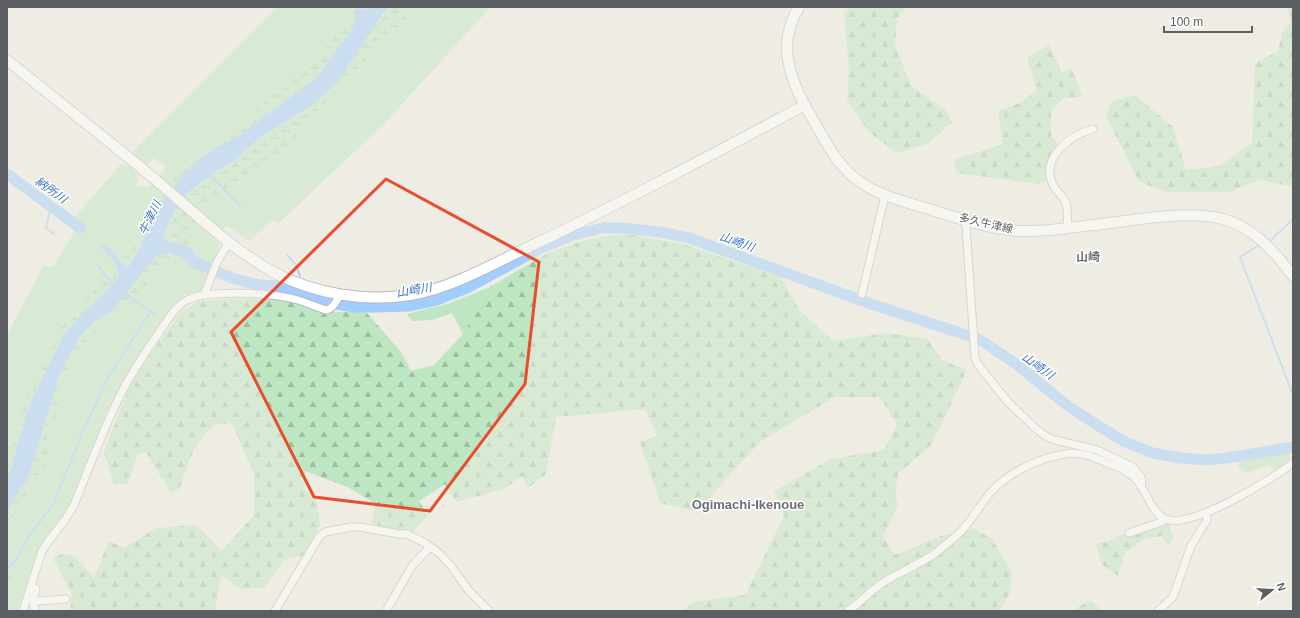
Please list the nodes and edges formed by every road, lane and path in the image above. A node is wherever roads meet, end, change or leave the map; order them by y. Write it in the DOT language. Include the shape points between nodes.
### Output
graph roads {
  1 [pos="799,7"];
  2 [pos="7,60"];
  3 [pos="805,105"];
  4 [pos="1092,129"];
  5 [pos="885,195"];
  6 [pos="966,220"];
  7 [pos="1068,228"];
  8 [pos="229,242"];
  9 [pos="1293,276"];
  10 [pos="862,294"];
  11 [pos="204,295"];
  12 [pos="339,297"];
  13 [pos="1293,463"];
  14 [pos="1141,487"];
  15 [pos="1206,513"];
  16 [pos="1165,519"];
  17 [pos="1129,533"];
  18 [pos="430,547"];
  19 [pos="30,599"];
  20 [pos="66,599"];
  21 [pos="23,611"];
  22 [pos="35,611"];
  23 [pos="275,611"];
  24 [pos="386,611"];
  25 [pos="489,611"];
  26 [pos="848,611"];
  27 [pos="1158,611"];
  1 -- 3 [label="street, 多久牛津線" via="788,32 788,63"];
  2 -- 8 [label="street"];
  3 -- 5 [label="street, 多久牛津線" via="832,153 843,167 870,188"];
  3 -- 12 [label="street" via="576,225 457,281 411,295 387,298"];
  4 -- 7 [label="street" via="1071,138 1060,147 1052,162 1050,173 1053,185 1066,203"];
  5 -- 6 [label="street, 多久牛津線"];
  5 -- 10 [label="street"];
  6 -- 7 [label="street, 多久牛津線" via="999,229 1021,231"];
  6 -- 14 [label="street" via="975,358 979,366 1008,402 1048,437 1097,450 1133,467 1141,477"];
  7 -- 9 [label="street, 多久牛津線" via="1178,215 1196,214 1221,218 1245,227 1267,244"];
  8 -- 11 [label="street" via="217,262"];
  8 -- 12 [label="street" via="276,273 304,286"];
  11 -- 12 [label="street" via="275,295 326,310 329,310"];
  11 -- 19 [label="street" via="186,300 178,307 131,374 74,505 42,551 31,586"];
  13 -- 15 [label="street" via="1262,484"];
  14 -- 16 [label="street" via="1154,509"];
  14 -- 26 [label="street" via="1125,470 1086,454 1065,454 1031,464 991,491 966,527 934,554 884,582"];
  15 -- 16 [label="street" via="1178,520"];
  15 -- 27 [label="street" via="1206,520 1191,546 1173,597"];
  16 -- 17 [label="street"];
  18 -- 23 [label="street" via="407,534 360,527 325,532 319,537"];
  18 -- 24 [label="street" via="412,566"];
  18 -- 25 [label="street" via="440,554 469,591"];
  19 -- 20 [label="street"];
  19 -- 21 [label="street"];
  19 -- 22 [label="street"];
}
